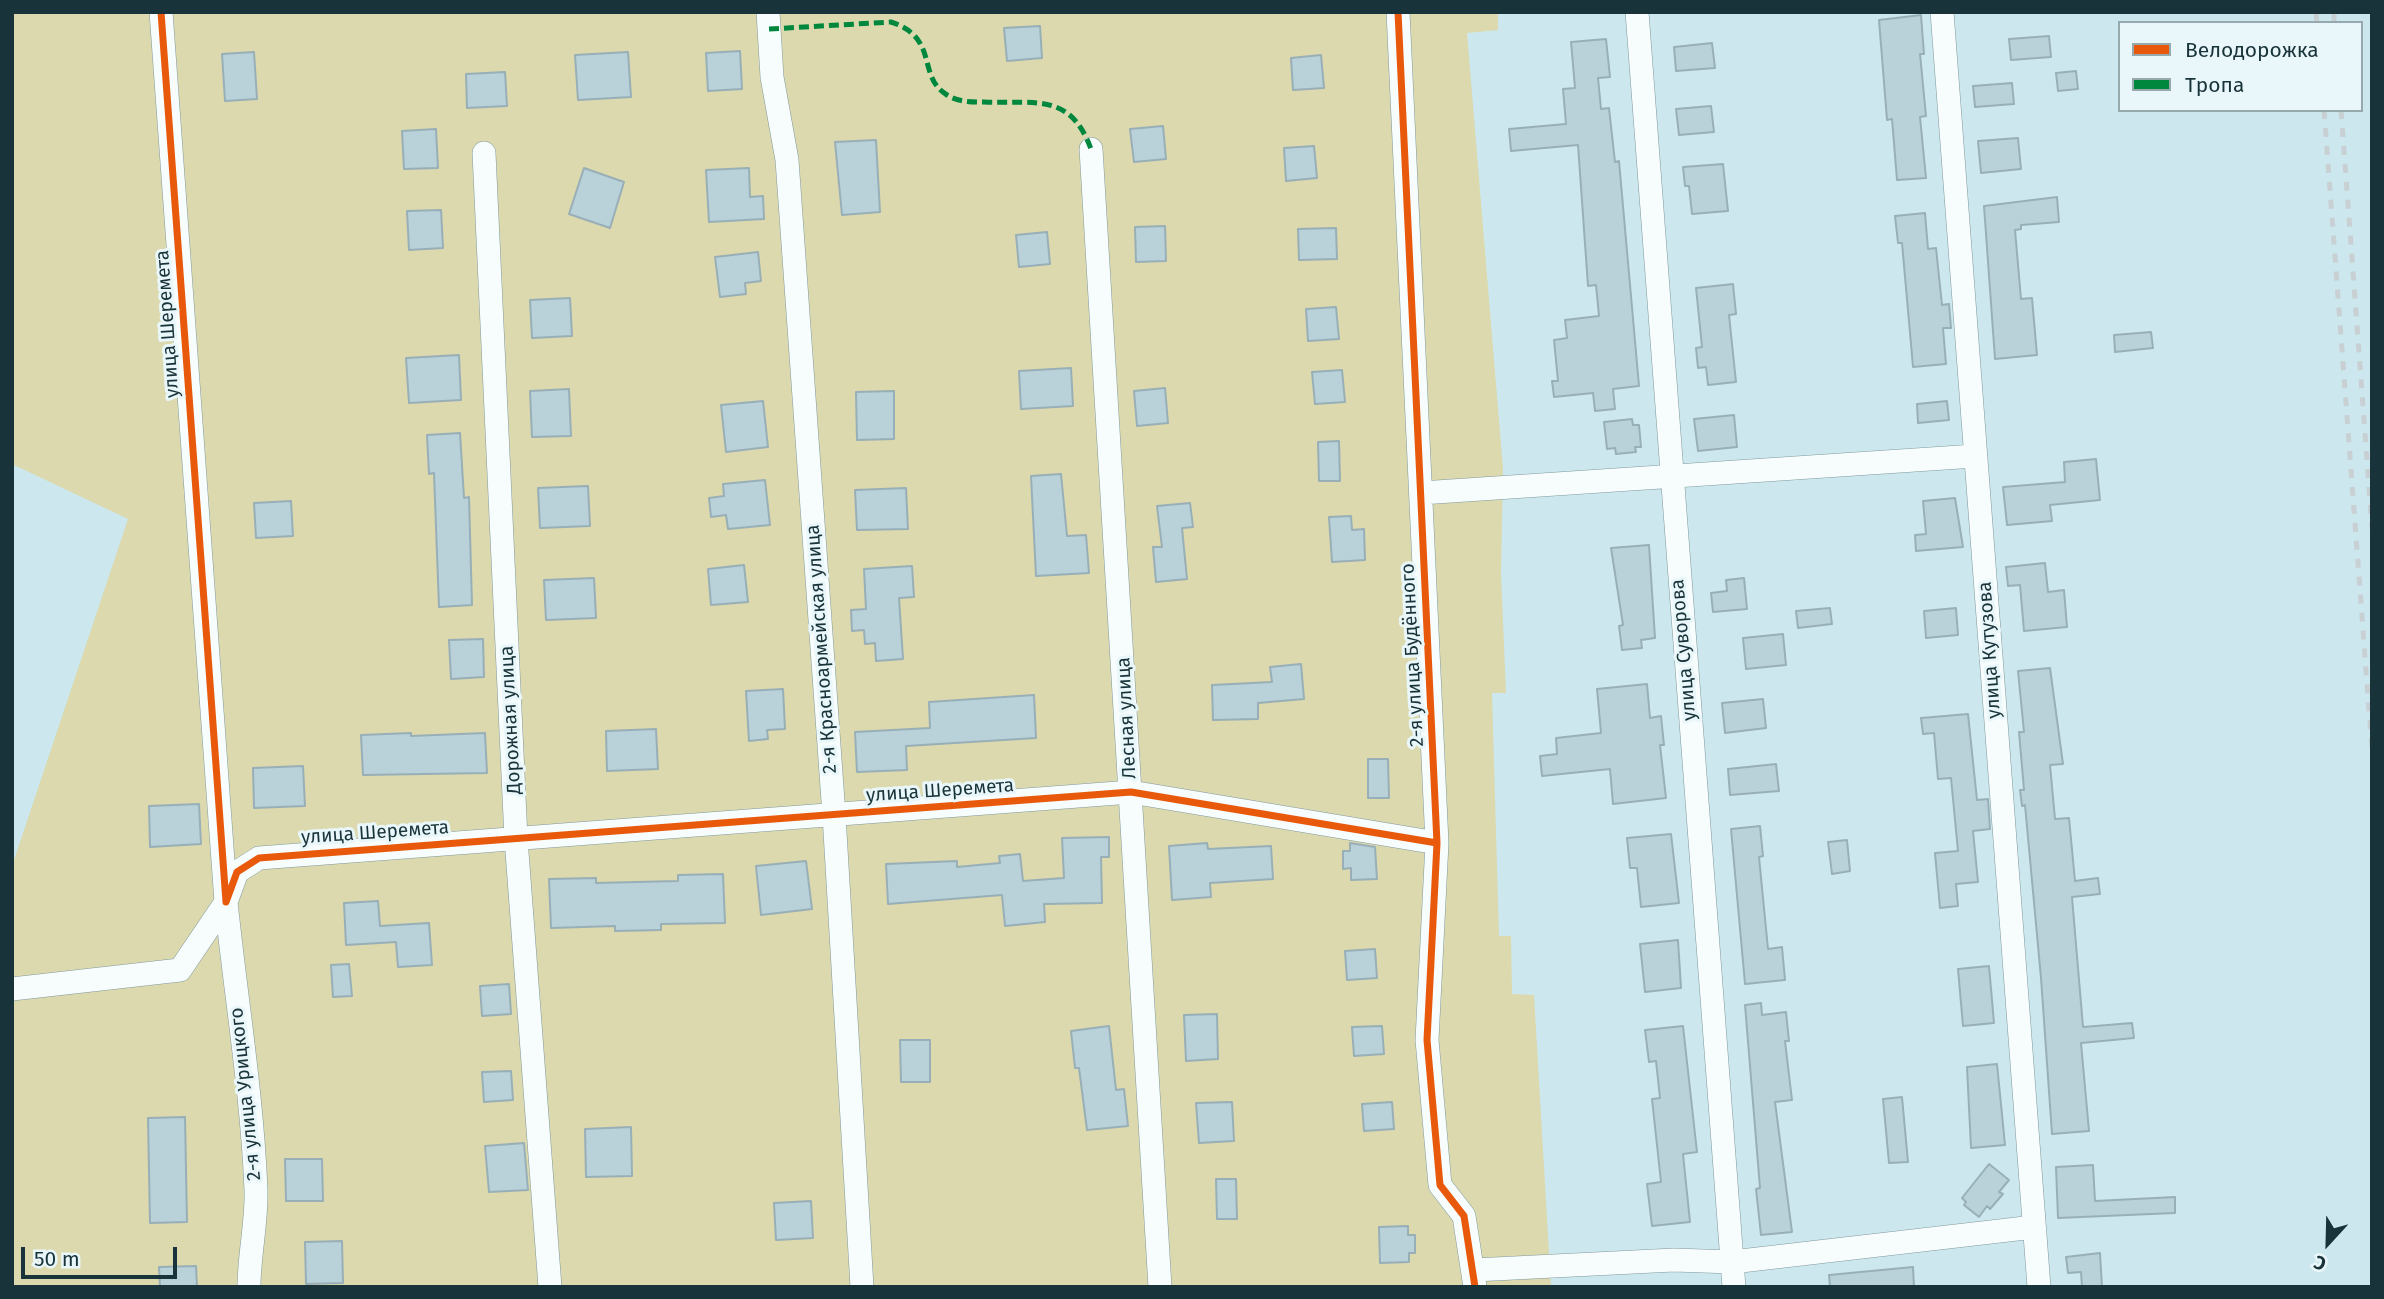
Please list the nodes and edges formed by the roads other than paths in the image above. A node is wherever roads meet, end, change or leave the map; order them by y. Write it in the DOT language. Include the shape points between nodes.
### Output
graph roads {
  1 [pos="160,12"];
  2 [pos="768,12"];
  3 [pos="1398,12"];
  4 [pos="1637,12"];
  5 [pos="1942,12"];
  6 [pos="1091,149"];
  7 [pos="484,153"];
  8 [pos="1975,456"];
  9 [pos="1670,474"];
  10 [pos="1422,493"];
  11 [pos="1131,792"];
  12 [pos="834,815"];
  13 [pos="516,839"];
  14 [pos="1437,843"];
  15 [pos="226,902"];
  16 [pos="12,989"];
  17 [pos="2035,1227"];
  18 [pos="1732,1262"];
  19 [pos="1474,1278"];
  20 [pos="249,1287"];
  21 [pos="550,1287"];
  22 [pos="862,1287"];
  23 [pos="1160,1287"];
  24 [pos="1734,1287"];
  25 [pos="2039,1287"];
  1 -- 15 [label="street, улица Шеремета"];
  2 -- 12 [label="street, 2-я Красноармейская улица" via="772,77 787,160"];
  3 -- 10 [label="street, 2-я улица Будённого"];
  4 -- 9 [label="street, улица Суворова"];
  5 -- 8 [label="street, улица Кутузова"];
  6 -- 11 [label="street, Лесная улица"];
  7 -- 13 [label="street, Дорожная улица"];
  8 -- 9 [label="street"];
  8 -- 17 [label="street, улица Кутузова"];
  9 -- 10 [label="street"];
  9 -- 18 [label="street, улица Суворова"];
  10 -- 14 [label="street, 2-я улица Будённого"];
  11 -- 12 [label="street, улица Шеремета"];
  11 -- 14 [label="street, улица Шеремета"];
  11 -- 23 [label="street, Лесная улица"];
  12 -- 13 [label="street, улица Шеремета"];
  12 -- 22 [label="street, 2-я Красноармейская улица"];
  13 -- 15 [label="street, улица Шеремета" via="259,858 237,872"];
  13 -- 21 [label="street, Дорожная улица"];
  14 -- 19 [label="street, 2-я улица Будённого" via="1427,1040 1438,1172 1440,1185 1464,1216"];
  15 -- 16 [label="street" via="180,970"];
  15 -- 20 [label="street, 2-я улица Урицкого" via="246,1060 256,1193"];
  17 -- 18 [label="street"];
  17 -- 25 [label="street, улица Кутузова"];
  18 -- 19 [label="street" via="1674,1260"];
  18 -- 24 [label="street, улица Суворова"];
}
